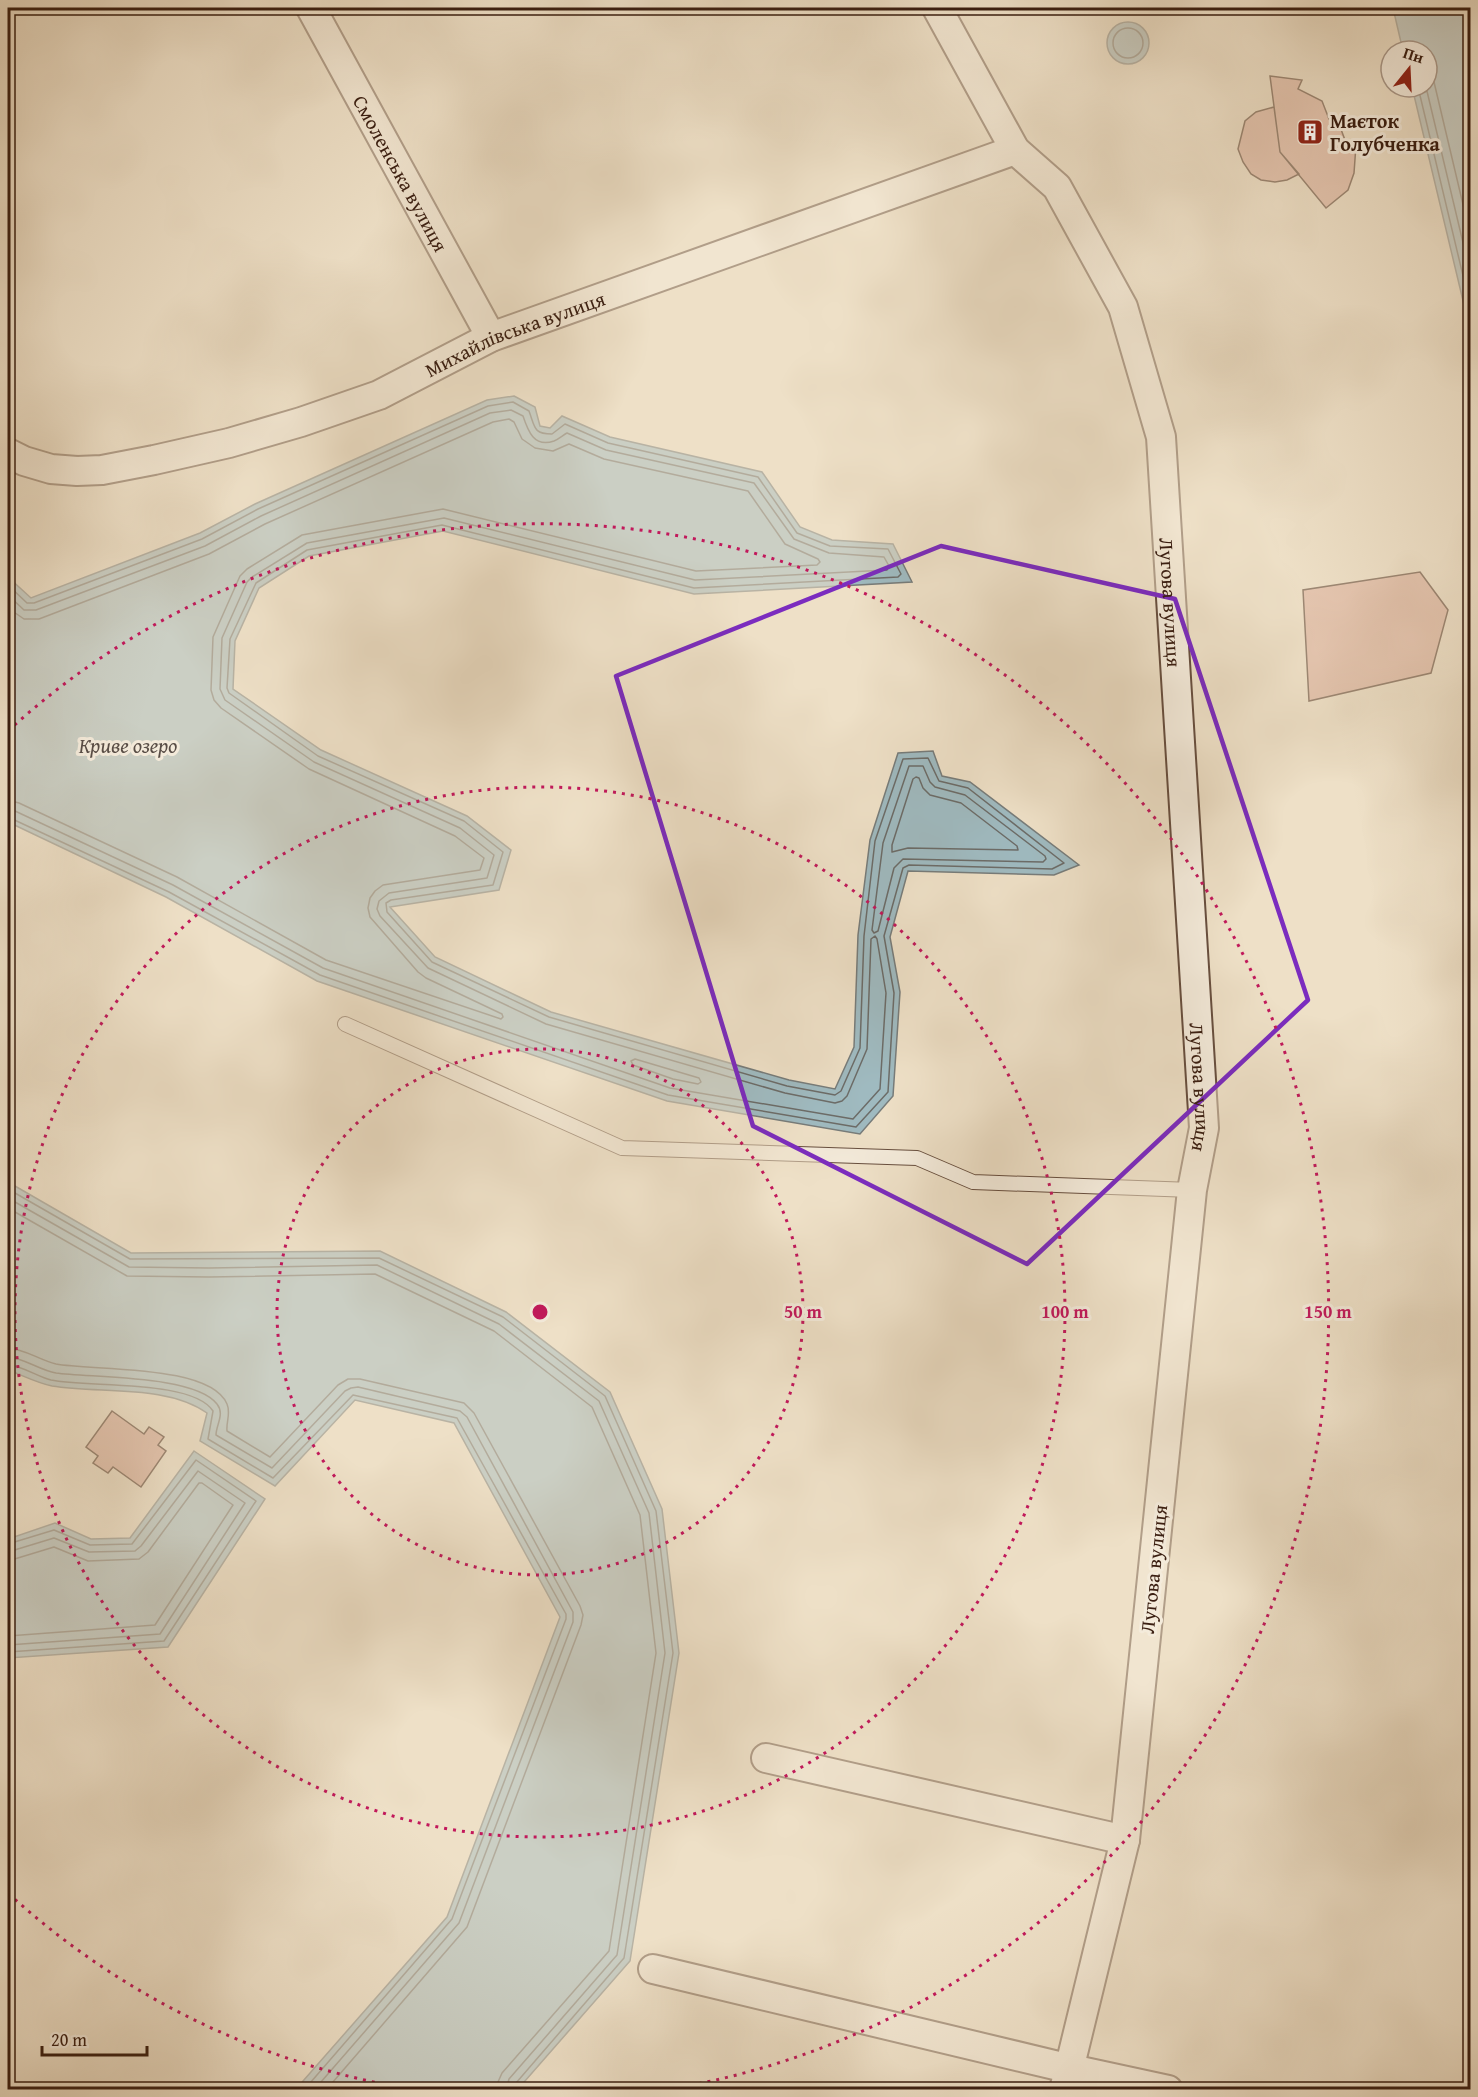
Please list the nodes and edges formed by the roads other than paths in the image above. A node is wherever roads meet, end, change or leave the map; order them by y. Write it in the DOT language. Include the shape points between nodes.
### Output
graph roads {
  1 [pos="311,8"];
  2 [pos="937,8"];
  3 [pos="1015,150"];
  4 [pos="491,337"];
  5 [pos="8,453"];
  6 [pos="345,1024"];
  7 [pos="1192,1190"];
  8 [pos="766,1758"];
  9 [pos="1125,1840"];
  10 [pos="653,1970"];
  11 [pos="1065,2079"];
  12 [pos="1168,2090"];
  1 -- 4 [label="street, Смоленська вулиця"];
  2 -- 3 [label="street, Лугова вулиця"];
  3 -- 4 [label="street, Михайлівська вулиця"];
  3 -- 7 [label="street, Лугова вулиця" via="1057,187 1123,307 1161,437 1204,1128"];
  4 -- 5 [label="street, Михайлівська вулиця" via="379,395 229,443 102,470 51,469"];
  6 -- 7 [label="lane" via="622,1148 917,1158 974,1182"];
  7 -- 9 [label="street, Лугова вулиця"];
  8 -- 9 [label="street"];
  9 -- 11 [label="street, Лугова вулиця"];
  10 -- 11 [label="street"];
  11 -- 12 [label="street"];
}
